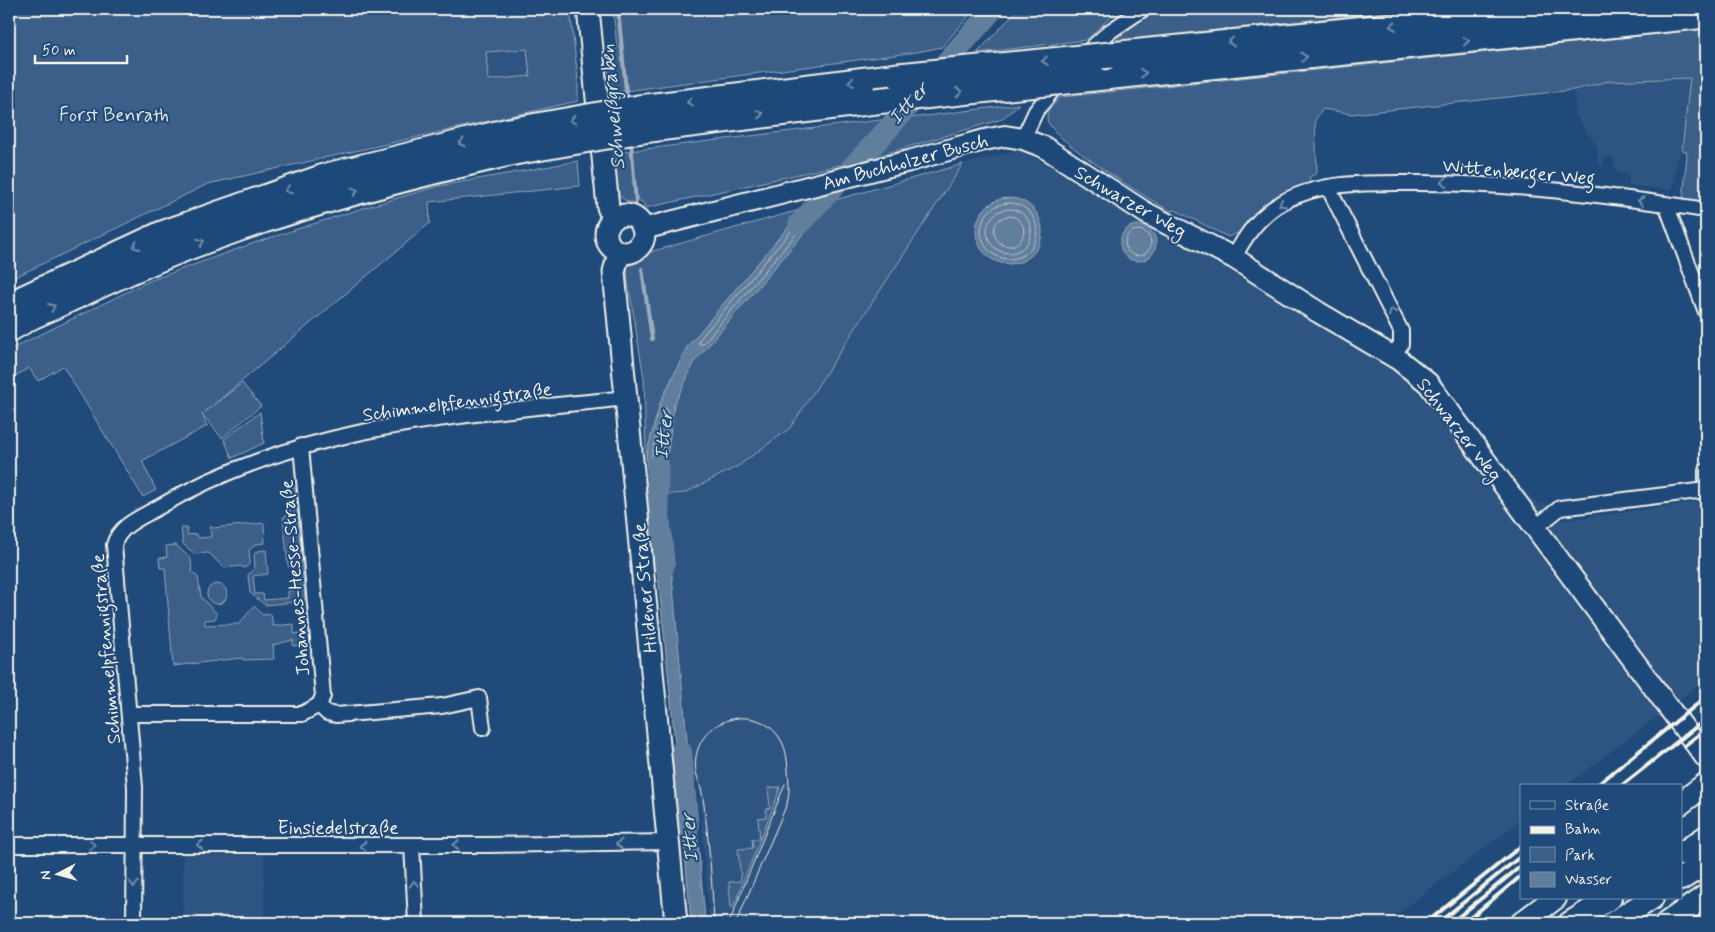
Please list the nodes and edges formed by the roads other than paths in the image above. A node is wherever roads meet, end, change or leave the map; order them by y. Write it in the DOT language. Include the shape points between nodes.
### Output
graph roads {
  1 [pos="588,9"];
  2 [pos="1143,9"];
  3 [pos="1563,9"];
  4 [pos="1706,15"];
  5 [pos="640,119"];
  6 [pos="1022,139"];
  7 [pos="512,142"];
  8 [pos="1328,187"];
  9 [pos="1666,204"];
  10 [pos="1706,210"];
  11 [pos="614,219"];
  12 [pos="643,230"];
  13 [pos="619,253"];
  14 [pos="1234,258"];
  15 [pos="9,305"];
  16 [pos="1706,312"];
  17 [pos="9,329"];
  18 [pos="1393,356"];
  19 [pos="626,398"];
  20 [pos="301,446"];
  21 [pos="1706,471"];
  22 [pos="1706,490"];
  23 [pos="1535,528"];
  24 [pos="319,705"];
  25 [pos="130,714"];
  26 [pos="482,728"];
  27 [pos="1706,758"];
  28 [pos="1706,784"];
  29 [pos="1682,802"];
  30 [pos="1706,837"];
  31 [pos="667,842"];
  32 [pos="134,844"];
  33 [pos="9,845"];
  34 [pos="412,846"];
  35 [pos="1682,853"];
  36 [pos="1706,863"];
  37 [pos="1682,878"];
  38 [pos="1706,896"];
  39 [pos="1552,900"];
  40 [pos="1607,900"];
  41 [pos="1649,900"];
  42 [pos="134,923"];
  43 [pos="416,923"];
  44 [pos="676,923"];
  45 [pos="1522,923"];
  46 [pos="1570,923"];
  47 [pos="1613,923"];
  48 [pos="1667,923"];
  1 -- 11 [label="main road" via="608,207"];
  2 -- 6 [label="street" via="1109,32 1071,67 1036,111"];
  3 -- 5 [label="highway, one-way, bridge" via="899,76"];
  5 -- 4 [label="highway, one-way, bridge" via="875,101"];
  5 -- 7 [label="highway, bridge"];
  6 -- 12 [label="main road, Am Buchholzer Busch" via="995,137"];
  6 -- 14 [label="main road, Schwarzer Weg" via="1044,147 1146,213"];
  7 -- 15 [label="highway, one-way" via="318,180 162,234"];
  17 -- 7 [label="highway, one-way" via="186,248 264,220 422,173"];
  9 -- 8 [label="street, Wittenberger Weg, one-way" via="1458,182"];
  8 -- 14 [label="street, Wittenberger Weg, one-way" via="1283,202 1258,220"];
  18 -- 8 [label="street, one-way" via="1400,344 1401,331"];
  9 -- 10 [label="street, Wittenberger Weg"];
  9 -- 16 [label="street"];
  11 -- 12 [label="main road" via="623,216 633,218"];
  11 -- 13 [label="main road" via="607,229 607,240"];
  12 -- 13 [label="main road" via="643,241 636,250"];
  13 -- 19 [label="main road, Hildener Straße" via="614,272"];
  14 -- 18 [label="main road, Schwarzer Weg"];
  18 -- 23 [label="main road, Schwarzer Weg" via="1428,383"];
  19 -- 20 [label="street, Schimmelpfennigstraße" via="411,423"];
  19 -- 31 [label="main road, Hildener Straße"];
  20 -- 24 [label="street, Johannes-Hesse-Straße" via="323,696"];
  20 -- 25 [label="street, Schimmelpfennigstraße" via="223,474 162,505 123,528 116,536 114,545"];
  21 -- 22 [label="street"];
  22 -- 23 [label="street" via="1560,508"];
  23 -- 27 [label="main road, Schwarzer Weg"];
  24 -- 25 [label="street" via="302,714"];
  24 -- 26 [label="street" via="336,715 442,706 479,698"];
  25 -- 32 [label="street, Schimmelpfennigstraße" via="135,787"];
  28 -- 29 [label="highway"];
  30 -- 35 [label="highway"];
  31 -- 34 [label="street, Einsiedelstraße, one-way"];
  31 -- 44 [label="main road, Hildener Straße"];
  33 -- 32 [label="street, Einsiedelstraße, one-way"];
  34 -- 32 [label="street, Einsiedelstraße, one-way"];
  32 -- 42 [label="street, Schimmelpfennigstraße, one-way"];
  43 -- 34 [label="street, one-way"];
  36 -- 37 [label="highway"];
  38 -- 48 [label="highway"];
  39 -- 45 [label="highway"];
  40 -- 46 [label="highway"];
  41 -- 47 [label="highway"];
}
